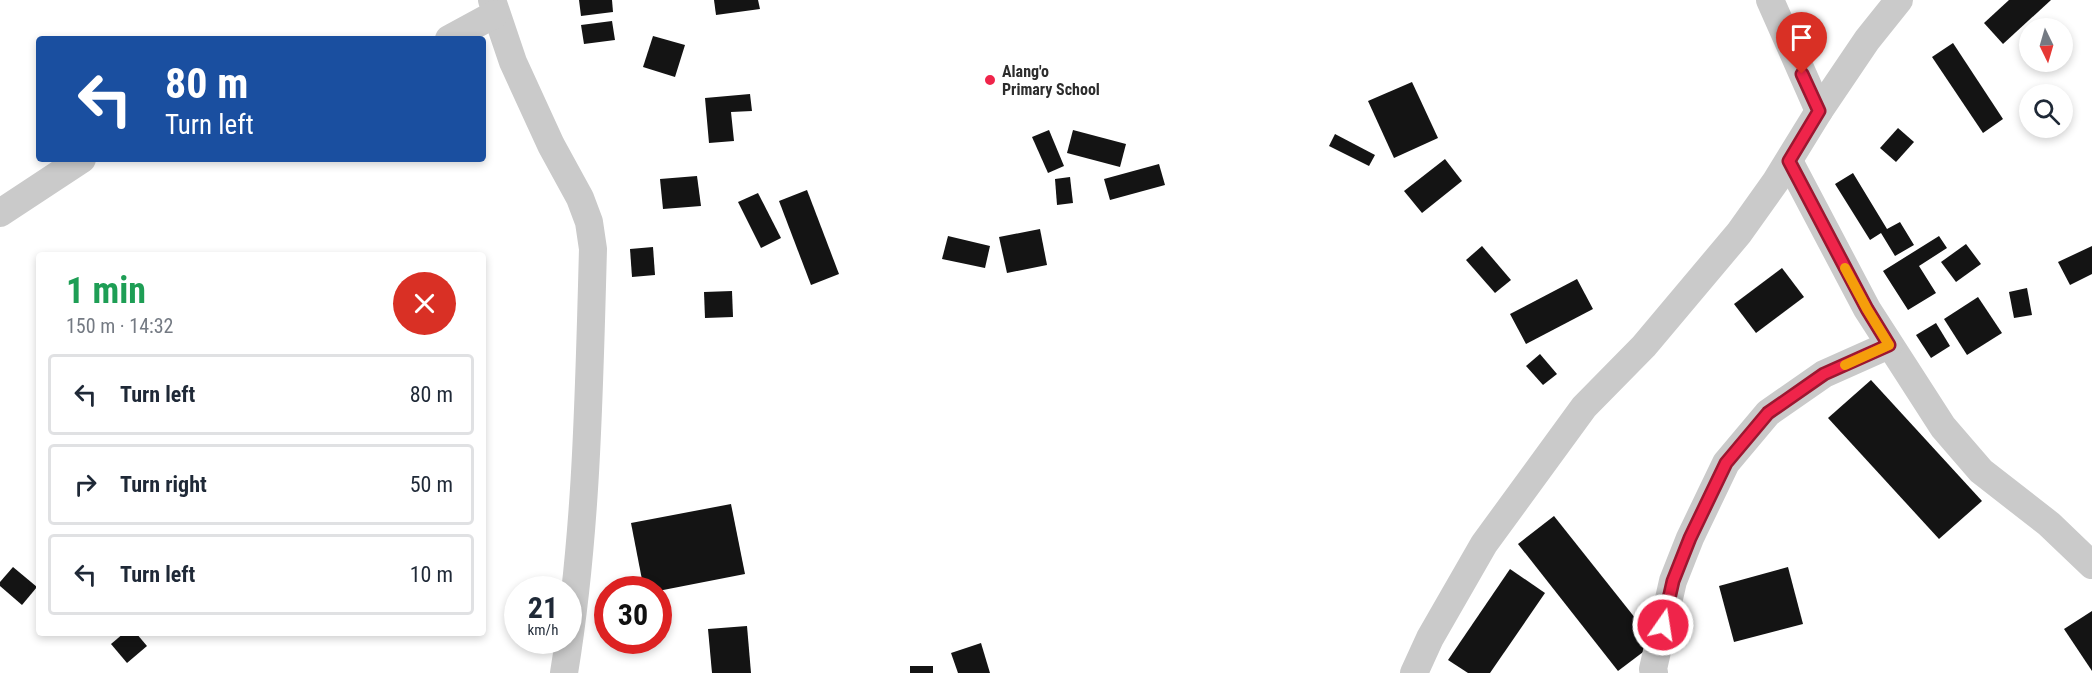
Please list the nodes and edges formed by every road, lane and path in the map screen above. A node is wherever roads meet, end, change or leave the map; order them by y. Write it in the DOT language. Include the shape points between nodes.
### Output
graph roads {
  1 [pos="1770,0"];
  2 [pos="1899,0"];
  3 [pos="494,7"];
  4 [pos="453,36"];
  5 [pos="1819,111"];
  6 [pos="1789,161"];
  7 [pos="77,162"];
  8 [pos="0,213"];
  9 [pos="1889,345"];
  10 [pos="2092,565"];
  11 [pos="564,673"];
  12 [pos="1414,673"];
  13 [pos="1654,673"];
  1 -- 5 [label="street"];
  2 -- 5 [label="street"];
  3 -- 4 [label="street"];
  3 -- 11 [label="street" via="513,62 580,198 593,249 586,459 575,610"];
  5 -- 6 [label="street"];
  6 -- 9 [label="street"];
  6 -- 12 [label="street" via="1739,233 1644,346 1584,407 1484,544"];
  7 -- 8 [label="street"];
  9 -- 10 [label="street" via="1943,427 1981,471 2049,524"];
  9 -- 13 [label="street" via="1824,374 1768,413 1726,463 1673,581"];
}
